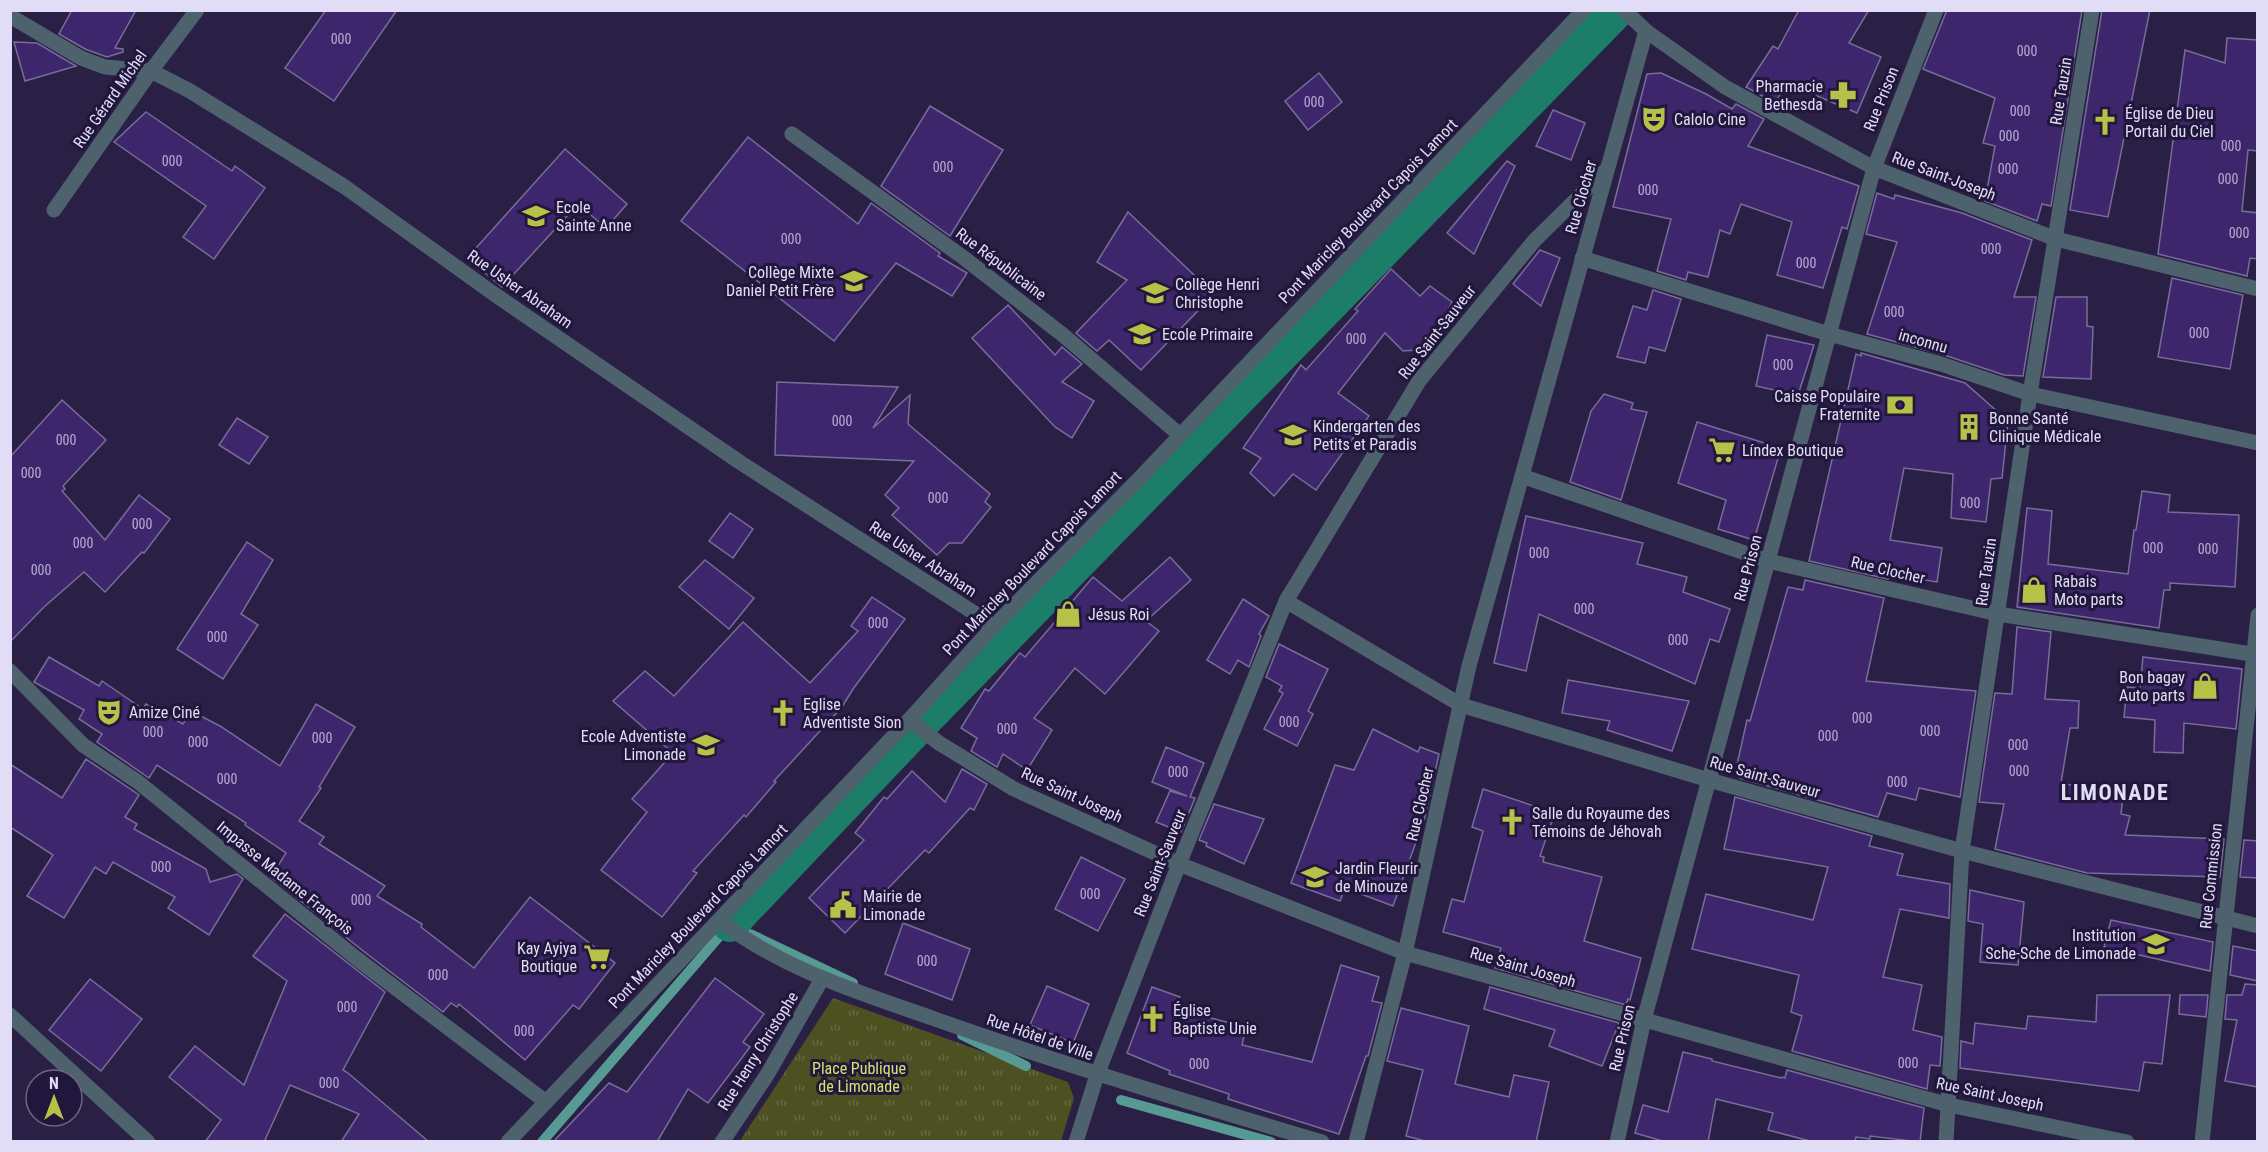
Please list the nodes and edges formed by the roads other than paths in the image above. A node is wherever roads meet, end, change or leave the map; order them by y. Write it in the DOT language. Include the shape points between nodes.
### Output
graph roads {
  1 [pos="197,10"];
  2 [pos="1584,10"];
  3 [pos="1936,10"];
  4 [pos="2092,10"];
  5 [pos="1627,13"];
  6 [pos="10,16"];
  7 [pos="1646,31"];
  8 [pos="151,71"];
  9 [pos="792,134"];
  10 [pos="1607,168"];
  11 [pos="1874,168"];
  12 [pos="54,210"];
  13 [pos="2056,239"];
  14 [pos="1582,258"];
  15 [pos="2258,289"];
  16 [pos="1829,334"];
  17 [pos="2030,394"];
  18 [pos="1180,435"];
  19 [pos="2258,443"];
  20 [pos="1522,476"];
  21 [pos="1768,561"];
  22 [pos="1286,601"];
  23 [pos="1998,614"];
  24 [pos="2258,615"];
  25 [pos="993,627"];
  26 [pos="2256,655"];
  27 [pos="10,671"];
  28 [pos="1461,705"];
  29 [pos="909,720"];
  30 [pos="1709,780"];
  31 [pos="1962,851"];
  32 [pos="1179,864"];
  33 [pos="2224,919"];
  34 [pos="725,925"];
  35 [pos="2258,926"];
  36 [pos="1405,953"];
  37 [pos="820,983"];
  38 [pos="10,1015"];
  39 [pos="1644,1020"];
  40 [pos="1097,1075"];
  41 [pos="546,1102"];
  42 [pos="1949,1105"];
  43 [pos="148,1142"];
  44 [pos="508,1142"];
  45 [pos="722,1142"];
  46 [pos="1076,1142"];
  47 [pos="1322,1142"];
  48 [pos="1356,1142"];
  49 [pos="1617,1142"];
  50 [pos="1946,1142"];
  51 [pos="2127,1142"];
  52 [pos="2202,1142"];
  1 -- 8 [label="street, Rue Gérard Michel"];
  2 -- 18 [label="street, Pont Maricley Boulevard Capois Lamort"];
  3 -- 11 [label="street, Rue Prison"];
  4 -- 13 [label="street, Rue Tauzin"];
  5 -- 7 [label="street"];
  6 -- 8 [label="street, Rue Usher Abraham" via="81,58 105,67"];
  7 -- 10 [label="street, Rue Clocher"];
  7 -- 11 [label="street, Rue Saint-Joseph" via="1725,87"];
  8 -- 12 [label="street, Rue Gérard Michel"];
  8 -- 25 [label="street, Rue Usher Abraham" via="345,187 741,463"];
  9 -- 18 [label="street, Rue Républicaine" via="964,258 1063,335"];
  10 -- 14 [label="street, Rue Clocher"];
  10 -- 22 [label="street, Rue Saint-Sauveur" via="1534,241 1419,381"];
  11 -- 13 [label="street, Rue Saint-Joseph"];
  11 -- 16 [label="street, Rue Prison"];
  13 -- 15 [label="street, Rue Saint-Joseph"];
  13 -- 17 [label="street, Rue Tauzin"];
  14 -- 16 [label="street, inconnu"];
  14 -- 20 [label="street, Rue Clocher"];
  16 -- 17 [label="street, inconnu" via="1941,364"];
  16 -- 21 [label="street, Rue Prison"];
  17 -- 19 [label="street, inconnu"];
  17 -- 23 [label="street, Rue Tauzin"];
  18 -- 25 [label="street, Pont Maricley Boulevard Capois Lamort"];
  20 -- 21 [label="street, Rue Clocher"];
  20 -- 28 [label="street, Rue Clocher"];
  21 -- 23 [label="street, Rue Clocher"];
  21 -- 30 [label="street, Rue Prison"];
  22 -- 28 [label="street, Rue Saint-Sauveur"];
  22 -- 32 [label="street, Rue Saint-Sauveur"];
  23 -- 26 [label="street, Rue Clocher"];
  23 -- 31 [label="street, Rue Tauzin"];
  24 -- 26 [label="street, Rue Commission"];
  25 -- 29 [label="street, Pont Maricley Boulevard Capois Lamort"];
  26 -- 33 [label="street, Rue Commission"];
  27 -- 41 [label="street, Impasse Madame François" via="83,745 138,782 356,958"];
  28 -- 30 [label="street, Rue Saint-Sauveur"];
  28 -- 36 [label="street, Rue Clocher"];
  29 -- 32 [label="street, Rue Saint Joseph" via="1014,789"];
  29 -- 34 [label="street, Pont Maricley Boulevard Capois Lamort"];
  30 -- 31 [label="street, Rue Saint-Sauveur"];
  30 -- 39 [label="street, Rue Prison"];
  31 -- 33 [label="street, Rue Saint-Sauveur"];
  31 -- 42 [label="street, Rue Tauzin"];
  32 -- 36 [label="street, Rue Saint Joseph"];
  32 -- 40 [label="street, Rue Saint-Sauveur"];
  33 -- 35 [label="street, Rue Saint-Sauveur"];
  33 -- 52 [label="street, Rue Commission"];
  34 -- 37 [label="street, Rue Hôtel de Ville"];
  34 -- 41 [label="street, Pont Maricley Boulevard Capois Lamort"];
  36 -- 39 [label="street, Rue Saint Joseph"];
  36 -- 48 [label="street, Rue Clocher"];
  37 -- 40 [label="street, Rue Hôtel de Ville"];
  37 -- 45 [label="street, Rue Henry Christophe" via="767,1075"];
  38 -- 43 [label="street"];
  39 -- 42 [label="street, Rue Saint Joseph"];
  39 -- 49 [label="street, Rue Prison"];
  40 -- 46 [label="street, Rue Saint-Sauveur"];
  40 -- 47 [label="street, Rue Hôtel de Ville"];
  41 -- 44 [label="street, Pont Maricley Boulevard Capois Lamort"];
  42 -- 50 [label="street, Rue Tauzin"];
  42 -- 51 [label="street, Rue Saint Joseph"];
}
